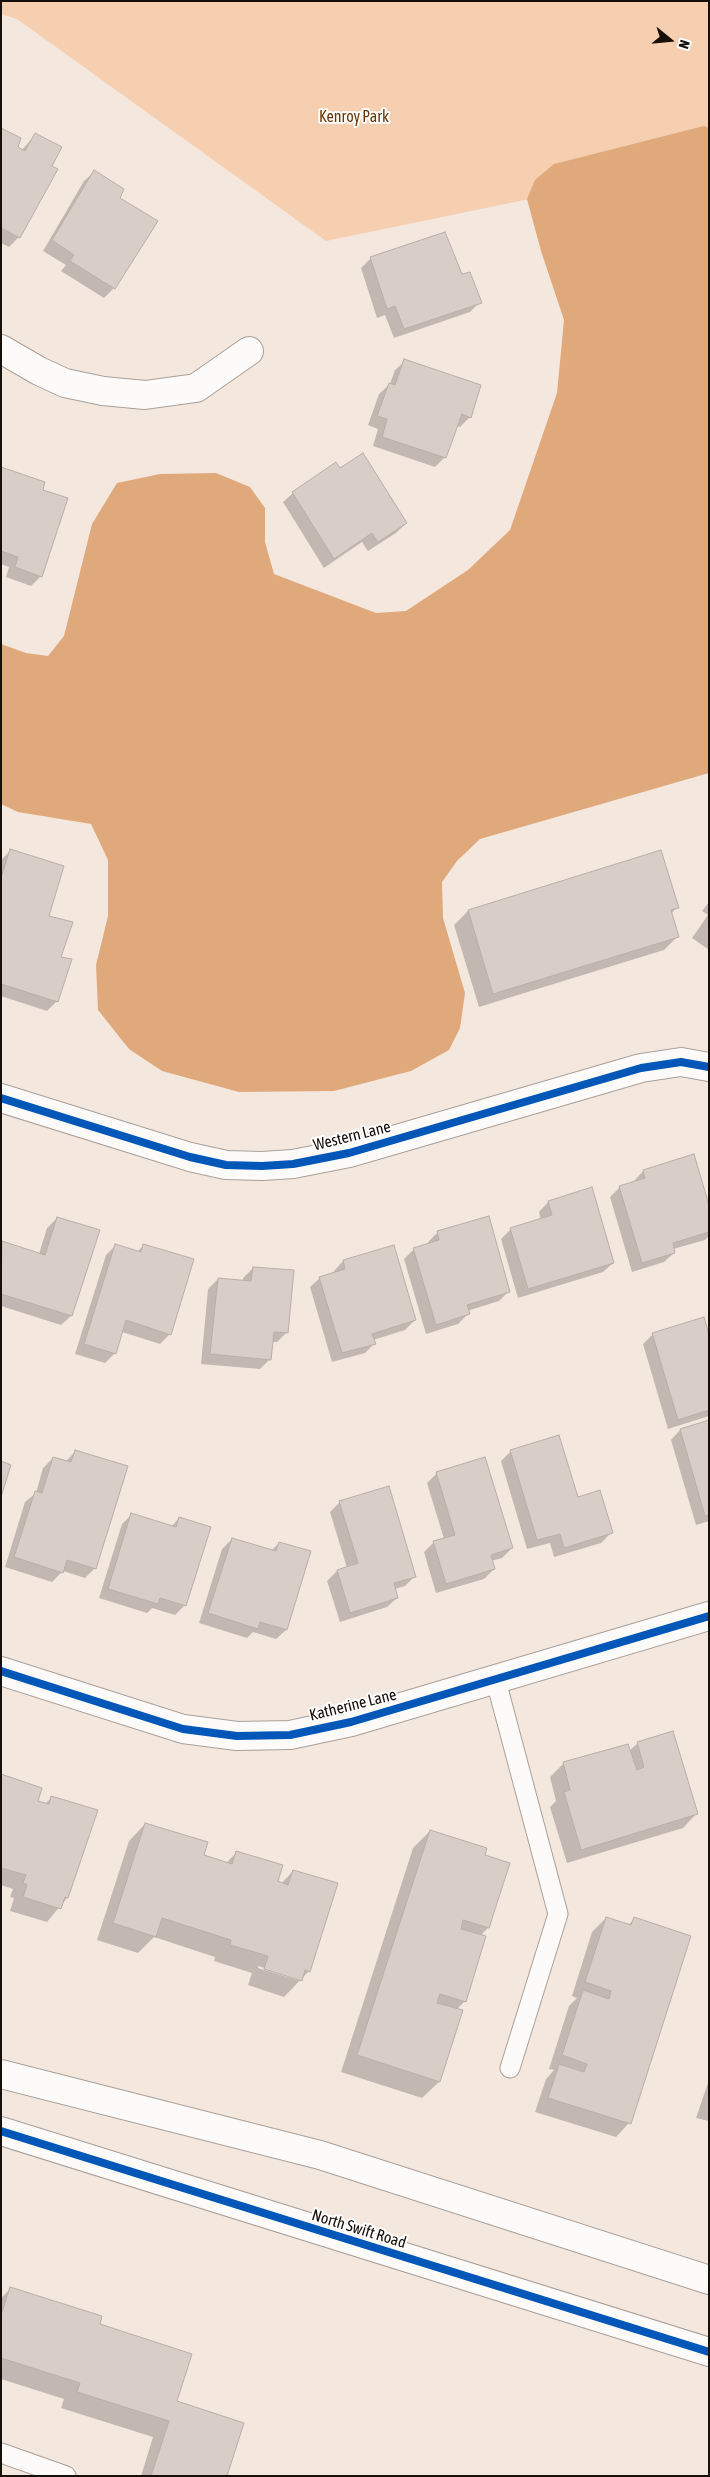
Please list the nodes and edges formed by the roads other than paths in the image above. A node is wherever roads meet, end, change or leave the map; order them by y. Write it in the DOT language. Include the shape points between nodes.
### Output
graph roads {
  1 [pos="1,348"];
  2 [pos="249,351"];
  3 [pos="709,1067"];
  4 [pos="1,1098"];
  5 [pos="709,1616"];
  6 [pos="1,1671"];
  7 [pos="496,1681"];
  8 [pos="510,2068"];
  9 [pos="1,2074"];
  10 [pos="1,2131"];
  11 [pos="709,2280"];
  12 [pos="709,2352"];
  13 [pos="1,2453"];
  14 [pos="66,2476"];
  1 -- 2 [label="street" via="64,383 145,395 196,388"];
  3 -- 4 [label="street, Western Lane" via="681,1062 641,1068 349,1153 293,1164 262,1166 226,1165 190,1157"];
  5 -- 7 [label="street, Katherine Lane"];
  6 -- 7 [label="street, Katherine Lane" via="184,1729 237,1736 290,1735 352,1722"];
  7 -- 8 [label="lane" via="558,1914"];
  9 -- 11 [label="street" via="320,2155"];
  10 -- 12 [label="street, North Swift Road"];
  13 -- 14 [label="lane"];
}
